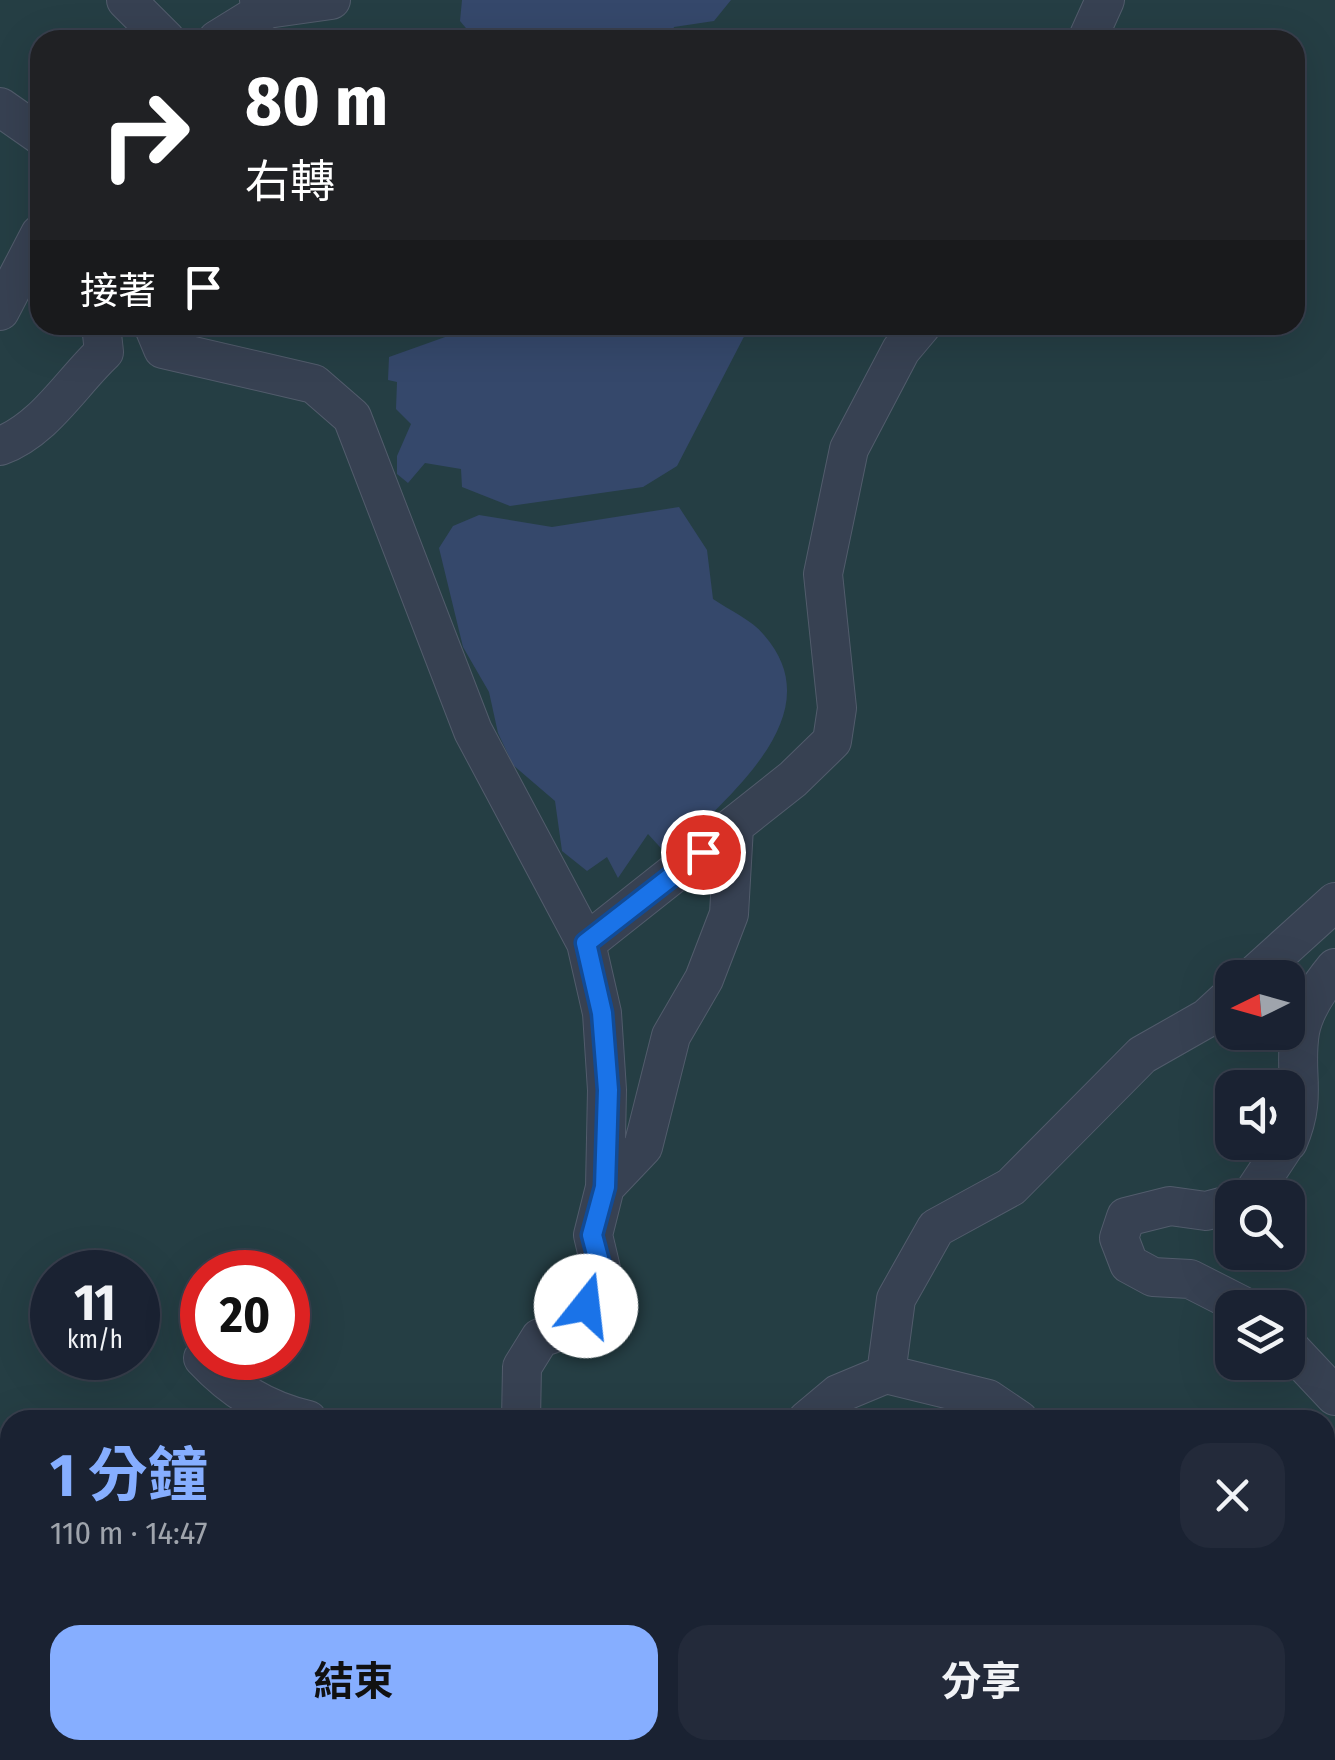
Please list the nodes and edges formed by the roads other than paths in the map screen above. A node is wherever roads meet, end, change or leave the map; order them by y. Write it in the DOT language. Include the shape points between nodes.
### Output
graph roads {
  1 [pos="126,0"];
  2 [pos="331,0"];
  3 [pos="1105,0"];
  4 [pos="263,4"];
  5 [pos="156,30"];
  6 [pos="230,30"];
  7 [pos="1092,30"];
  8 [pos="0,107"];
  9 [pos="30,128"];
  10 [pos="30,253"];
  11 [pos="0,311"];
  12 [pos="103,335"];
  13 [pos="157,335"];
  14 [pos="914,335"];
  15 [pos="0,446"];
  16 [pos="734,826"];
  17 [pos="1335,902"];
  18 [pos="586,943"];
  19 [pos="1271,960"];
  20 [pos="1335,968"];
  21 [pos="1215,1011"];
  22 [pos="1300,1070"];
  23 [pos="605,1187"];
  24 [pos="1215,1209"];
  25 [pos="1215,1291"];
  26 [pos="1305,1364"];
  27 [pos="886,1374"];
  28 [pos="224,1380"];
  29 [pos="1335,1396"];
  30 [pos="268,1410"];
  31 [pos="522,1410"];
  32 [pos="819,1410"];
  33 [pos="1004,1410"];
  1 -- 5 [label="lane"];
  2 -- 4 [label="lane"];
  3 -- 7 [label="lane"];
  4 -- 6 [label="lane"];
  8 -- 9 [label="lane"];
  10 -- 11 [label="lane"];
  12 -- 15 [label="lane" via="104,352 50,412"];
  13 -- 18 [label="lane" via="163,349 314,384 352,417 473,731"];
  14 -- 16 [label="lane" via="849,449 822,574 837,708 832,741"];
  16 -- 18 [label="lane"];
  16 -- 23 [label="lane" via="729,914 704,979 671,1036 643,1147"];
  17 -- 19 [label="lane"];
  18 -- 23 [label="lane" via="602,1013 608,1090"];
  20 -- 22 [label="lane" via="1300,1030"];
  21 -- 27 [label="lane" via="1142,1054 1011,1187 936,1228 896,1299"];
  23 -- 31 [label="lane" via="592,1235 602,1273 567,1329 540,1338 522,1366"];
  24 -- 25 [label="lane" via="1170,1206 1126,1217 1119,1238 1129,1264 1154,1278 1190,1278"];
  26 -- 29 [label="lane"];
  27 -- 32 [label="lane" via="838,1394"];
  27 -- 33 [label="lane" via="988,1400"];
  28 -- 30 [label="lane"];
}
